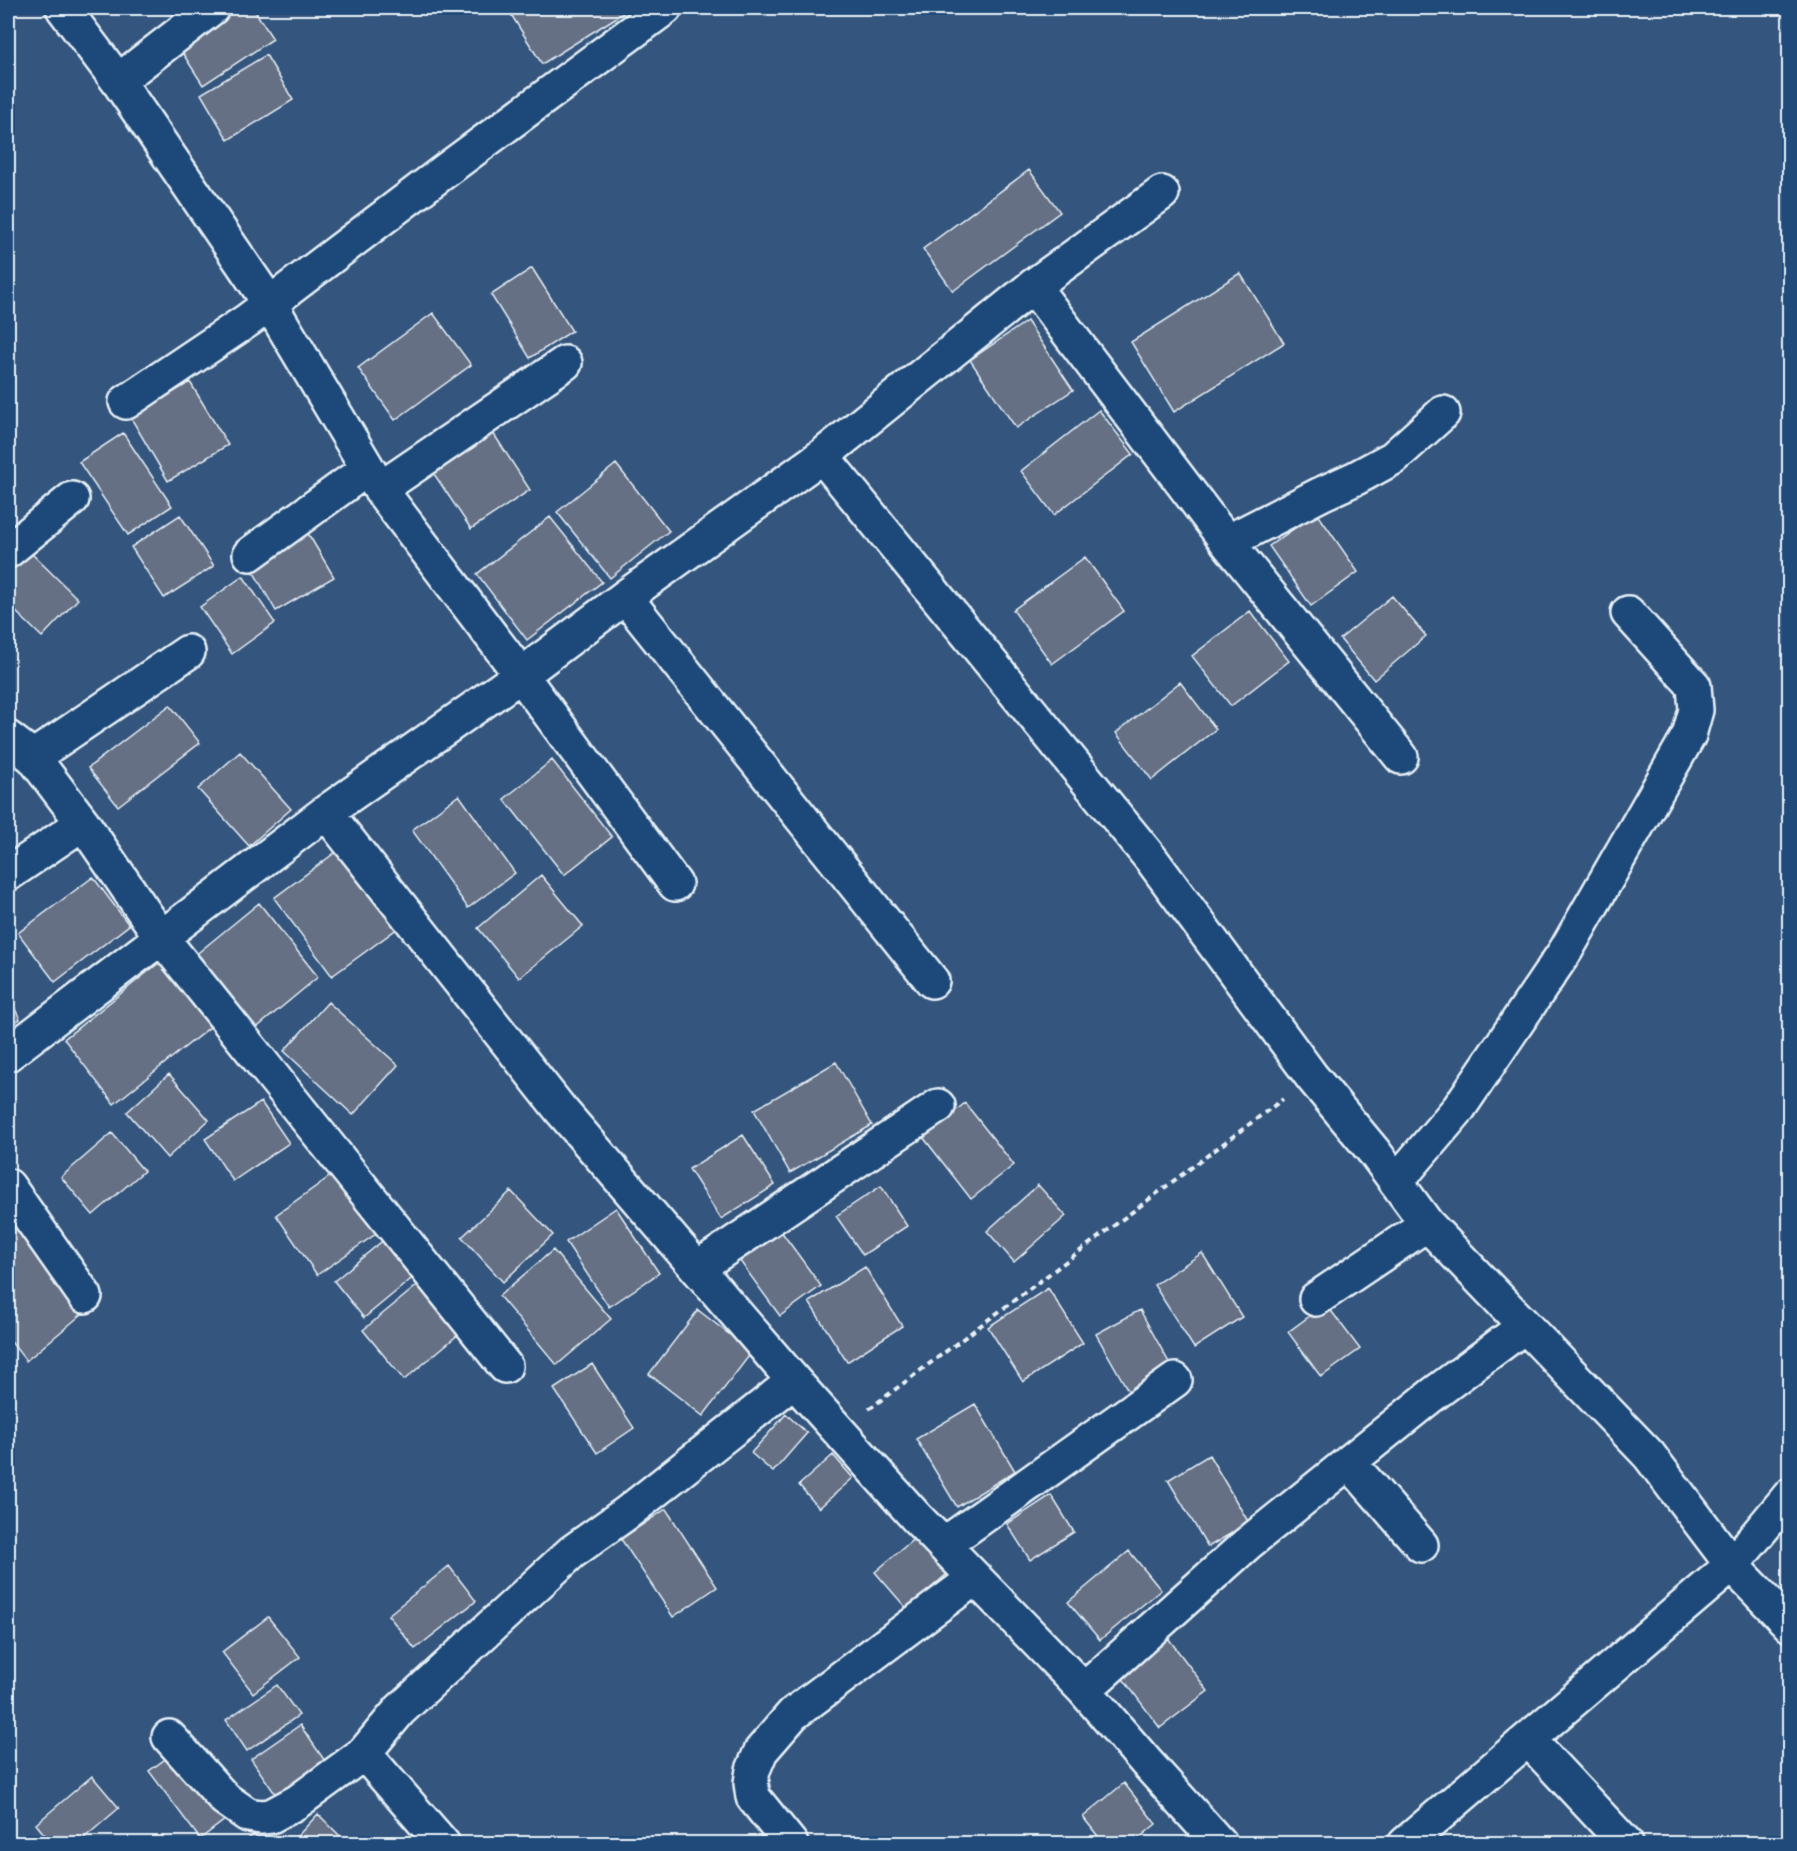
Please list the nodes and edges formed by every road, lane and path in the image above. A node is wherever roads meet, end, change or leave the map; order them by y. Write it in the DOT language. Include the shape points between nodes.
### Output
graph roads {
  1 [pos="63,8"];
  2 [pos="212,8"];
  3 [pos="665,8"];
  4 [pos="118,81"];
  5 [pos="1162,193"];
  6 [pos="1033,286"];
  7 [pos="270,304"];
  8 [pos="565,363"];
  9 [pos="126,402"];
  10 [pos="1443,414"];
  11 [pos="822,456"];
  12 [pos="373,479"];
  13 [pos="72,499"];
  14 [pos="1227,542"];
  15 [pos="8,551"];
  16 [pos="250,554"];
  17 [pos="625,597"];
  18 [pos="1628,613"];
  19 [pos="188,652"];
  20 [pos="521,675"];
  21 [pos="20,748"];
  22 [pos="1401,758"];
  23 [pos="326,812"];
  24 [pos="83,823"];
  25 [pos="8,874"];
  26 [pos="675,884"];
  27 [pos="161,937"];
  28 [pos="932,981"];
  29 [pos="8,1053"];
  30 [pos="1312,1077"];
  31 [pos="938,1106"];
  32 [pos="1396,1182"];
  33 [pos="8,1186"];
  34 [pos="1427,1224"];
  35 [pos="697,1268"];
  36 [pos="85,1296"];
  37 [pos="1316,1299"];
  38 [pos="1525,1326"];
  39 [pos="505,1366"];
  40 [pos="1174,1380"];
  41 [pos="794,1381"];
  42 [pos="838,1432"];
  43 [pos="1349,1462"];
  44 [pos="1790,1495"];
  45 [pos="942,1545"];
  46 [pos="1420,1545"];
  47 [pos="1732,1565"];
  48 [pos="975,1578"];
  49 [pos="1790,1625"];
  50 [pos="1084,1690"];
  51 [pos="169,1737"];
  52 [pos="1528,1739"];
  53 [pos="364,1753"];
  54 [pos="1210,1840"];
  55 [pos="443,1844"];
  56 [pos="791,1844"];
  57 [pos="1405,1844"];
  58 [pos="1626,1844"];
  1 -- 4 [label="street"];
  2 -- 4 [label="street"];
  3 -- 7 [label="street"];
  4 -- 7 [label="street"];
  5 -- 6 [label="street"];
  6 -- 11 [label="street"];
  6 -- 14 [label="street"];
  7 -- 9 [label="street"];
  7 -- 12 [label="street"];
  8 -- 12 [label="street"];
  10 -- 14 [label="street" via="1393,458"];
  11 -- 17 [label="street"];
  11 -- 30 [label="street" via="1152,860"];
  12 -- 16 [label="street"];
  12 -- 20 [label="street"];
  13 -- 15 [label="street"];
  14 -- 22 [label="street"];
  17 -- 20 [label="street"];
  17 -- 28 [label="street"];
  18 -- 32 [label="street" via="1694,686 1695,710 1689,735 1566,950 1459,1108"];
  19 -- 21 [label="street"];
  20 -- 23 [label="street"];
  20 -- 26 [label="street"];
  21 -- 24 [label="street"];
  23 -- 27 [label="street"];
  23 -- 35 [label="street" via="560,1109"];
  24 -- 25 [label="street"];
  24 -- 27 [label="street"];
  27 -- 29 [label="street"];
  27 -- 39 [label="street"];
  30 -- 32 [label="street"];
  30 -- 42 [label="path"];
  31 -- 35 [label="street"];
  32 -- 34 [label="street"];
  33 -- 36 [label="street"];
  34 -- 37 [label="street"];
  34 -- 38 [label="street"];
  35 -- 41 [label="street"];
  38 -- 43 [label="street"];
  38 -- 47 [label="street" via="1649,1455"];
  40 -- 45 [label="street"];
  41 -- 42 [label="street"];
  41 -- 53 [label="street" via="572,1552 400,1710"];
  42 -- 45 [label="street"];
  43 -- 46 [label="street"];
  43 -- 50 [label="street" via="1247,1544"];
  44 -- 47 [label="street"];
  45 -- 48 [label="street"];
  47 -- 49 [label="street"];
  47 -- 52 [label="street"];
  48 -- 50 [label="street"];
  48 -- 56 [label="street" via="793,1714 761,1750 753,1770 753,1797"];
  50 -- 54 [label="street"];
  51 -- 53 [label="street" via="225,1799 248,1815 261,1817 297,1802"];
  52 -- 57 [label="street"];
  52 -- 58 [label="street"];
  53 -- 55 [label="street"];
}
